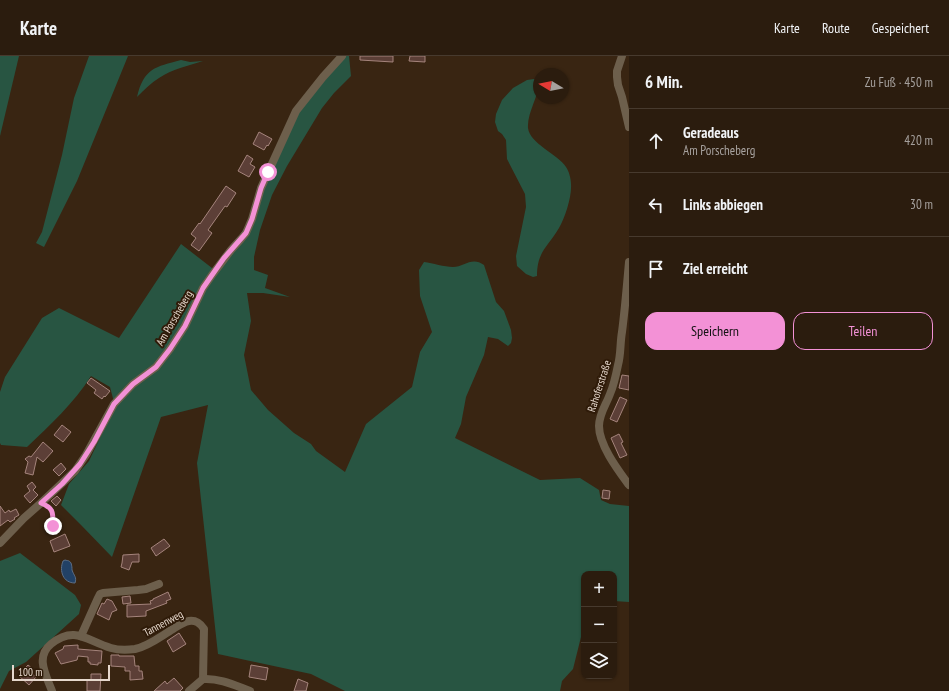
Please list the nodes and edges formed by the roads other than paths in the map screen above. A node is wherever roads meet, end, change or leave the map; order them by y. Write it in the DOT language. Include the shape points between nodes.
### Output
graph roads {
  1 [pos="342,56"];
  2 [pos="622,56"];
  3 [pos="629,127"];
  4 [pos="629,262"];
  5 [pos="629,485"];
  6 [pos="41,503"];
  7 [pos="56,533"];
  8 [pos="0,543"];
  9 [pos="159,584"];
  10 [pos="81,636"];
  11 [pos="203,679"];
  12 [pos="52,691"];
  13 [pos="189,691"];
  14 [pos="250,691"];
  1 -- 6 [label="street, Am Porscheberg" via="296,111 261,188 246,233 203,288 185,326 170,349 156,367 133,384 114,404 80,464"];
  2 -- 3 [label="street" via="617,77"];
  4 -- 5 [label="street, Rahoferstraße" via="620,356 599,427 608,453"];
  6 -- 7 [label="lane" via="52,510"];
  6 -- 8 [label="street, Am Porscheberg"];
  9 -- 10 [label="street" via="146,589 100,594"];
  10 -- 11 [label="street, Tannenweg" via="122,650 148,644 184,622 198,622 204,629"];
  10 -- 12 [label="street, Tannenweg" via="61,637 45,650 44,671"];
  11 -- 13 [label="street"];
  11 -- 14 [label="street" via="221,680"];
}
